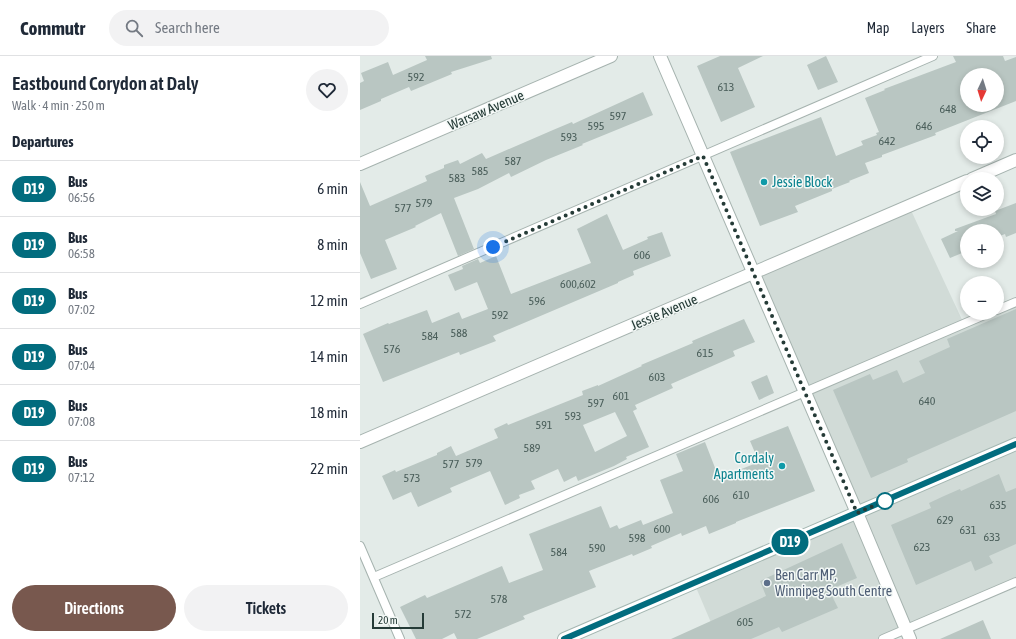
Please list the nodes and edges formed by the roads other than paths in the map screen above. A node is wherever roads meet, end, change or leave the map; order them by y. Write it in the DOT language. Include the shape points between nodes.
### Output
graph roads {
  1 [pos="611,56"];
  2 [pos="660,56"];
  3 [pos="933,56"];
  4 [pos="703,156"];
  5 [pos="1016,160"];
  6 [pos="360,164"];
  7 [pos="988,172"];
  8 [pos="960,184"];
  9 [pos="753,273"];
  10 [pos="1016,302"];
  11 [pos="360,304"];
  12 [pos="1004,307"];
  13 [pos="973,320"];
  14 [pos="804,392"];
  15 [pos="360,442"];
  16 [pos="1016,444"];
  17 [pos="857,513"];
  18 [pos="360,546"];
  19 [pos="374,577"];
  20 [pos="1016,582"];
  21 [pos="908,634"];
  22 [pos="400,639"];
  23 [pos="564,639"];
  24 [pos="883,639"];
  1 -- 6 [label="street, Warsaw Avenue"];
  2 -- 4 [label="street"];
  3 -- 4 [label="lane"];
  4 -- 9 [label="street"];
  4 -- 11 [label="lane"];
  5 -- 7 [label="street"];
  8 -- 9 [label="street, Jessie Avenue"];
  9 -- 14 [label="street"];
  9 -- 15 [label="street, Jessie Avenue"];
  10 -- 12 [label="lane"];
  13 -- 14 [label="lane"];
  14 -- 17 [label="street"];
  14 -- 19 [label="lane"];
  16 -- 17 [label="street"];
  17 -- 21 [label="street"];
  17 -- 23 [label="street"];
  18 -- 19 [label="lane"];
  19 -- 22 [label="lane"];
  20 -- 21 [label="lane"];
  21 -- 24 [label="lane"];
}
